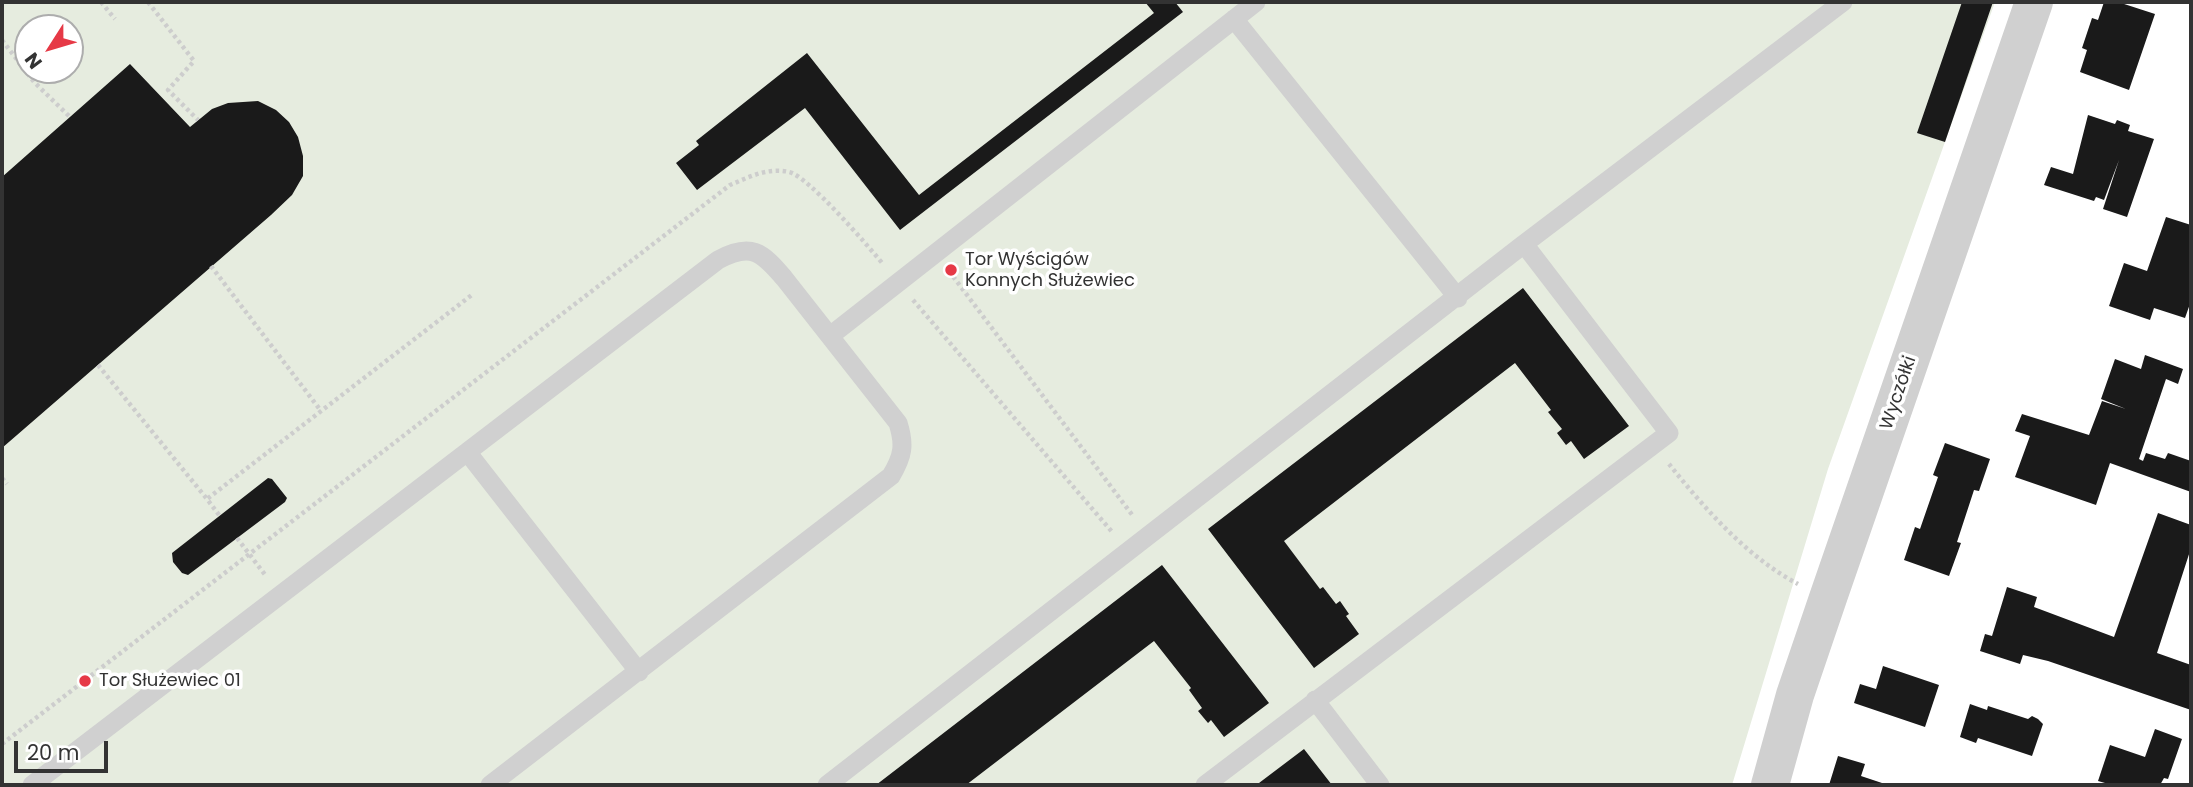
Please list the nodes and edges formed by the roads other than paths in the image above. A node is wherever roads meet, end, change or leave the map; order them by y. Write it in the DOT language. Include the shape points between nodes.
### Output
graph roads {
  1 [pos="1256,2"];
  2 [pos="1843,2"];
  3 [pos="2034,2"];
  4 [pos="1234,19"];
  5 [pos="1524,244"];
  6 [pos="1458,298"];
  7 [pos="830,336"];
  8 [pos="467,453"];
  9 [pos="639,672"];
  10 [pos="1315,700"];
  11 [pos="33,785"];
  12 [pos="490,785"];
  13 [pos="827,785"];
  14 [pos="1205,785"];
  15 [pos="1380,785"];
  16 [pos="1770,785"];
  1 -- 4 [label="lane"];
  2 -- 5 [label="lane"];
  3 -- 16 [label="street, Wyczółki" via="1826,604"];
  4 -- 6 [label="lane"];
  4 -- 7 [label="lane"];
  5 -- 6 [label="lane"];
  5 -- 10 [label="lane" via="1669,433"];
  6 -- 13 [label="lane"];
  7 -- 8 [label="lane" via="769,261 753,250 735,251"];
  7 -- 9 [label="lane" via="898,423 902,459 891,476"];
  8 -- 9 [label="lane"];
  8 -- 11 [label="lane"];
  9 -- 12 [label="lane"];
  10 -- 14 [label="lane"];
  10 -- 15 [label="lane"];
}
